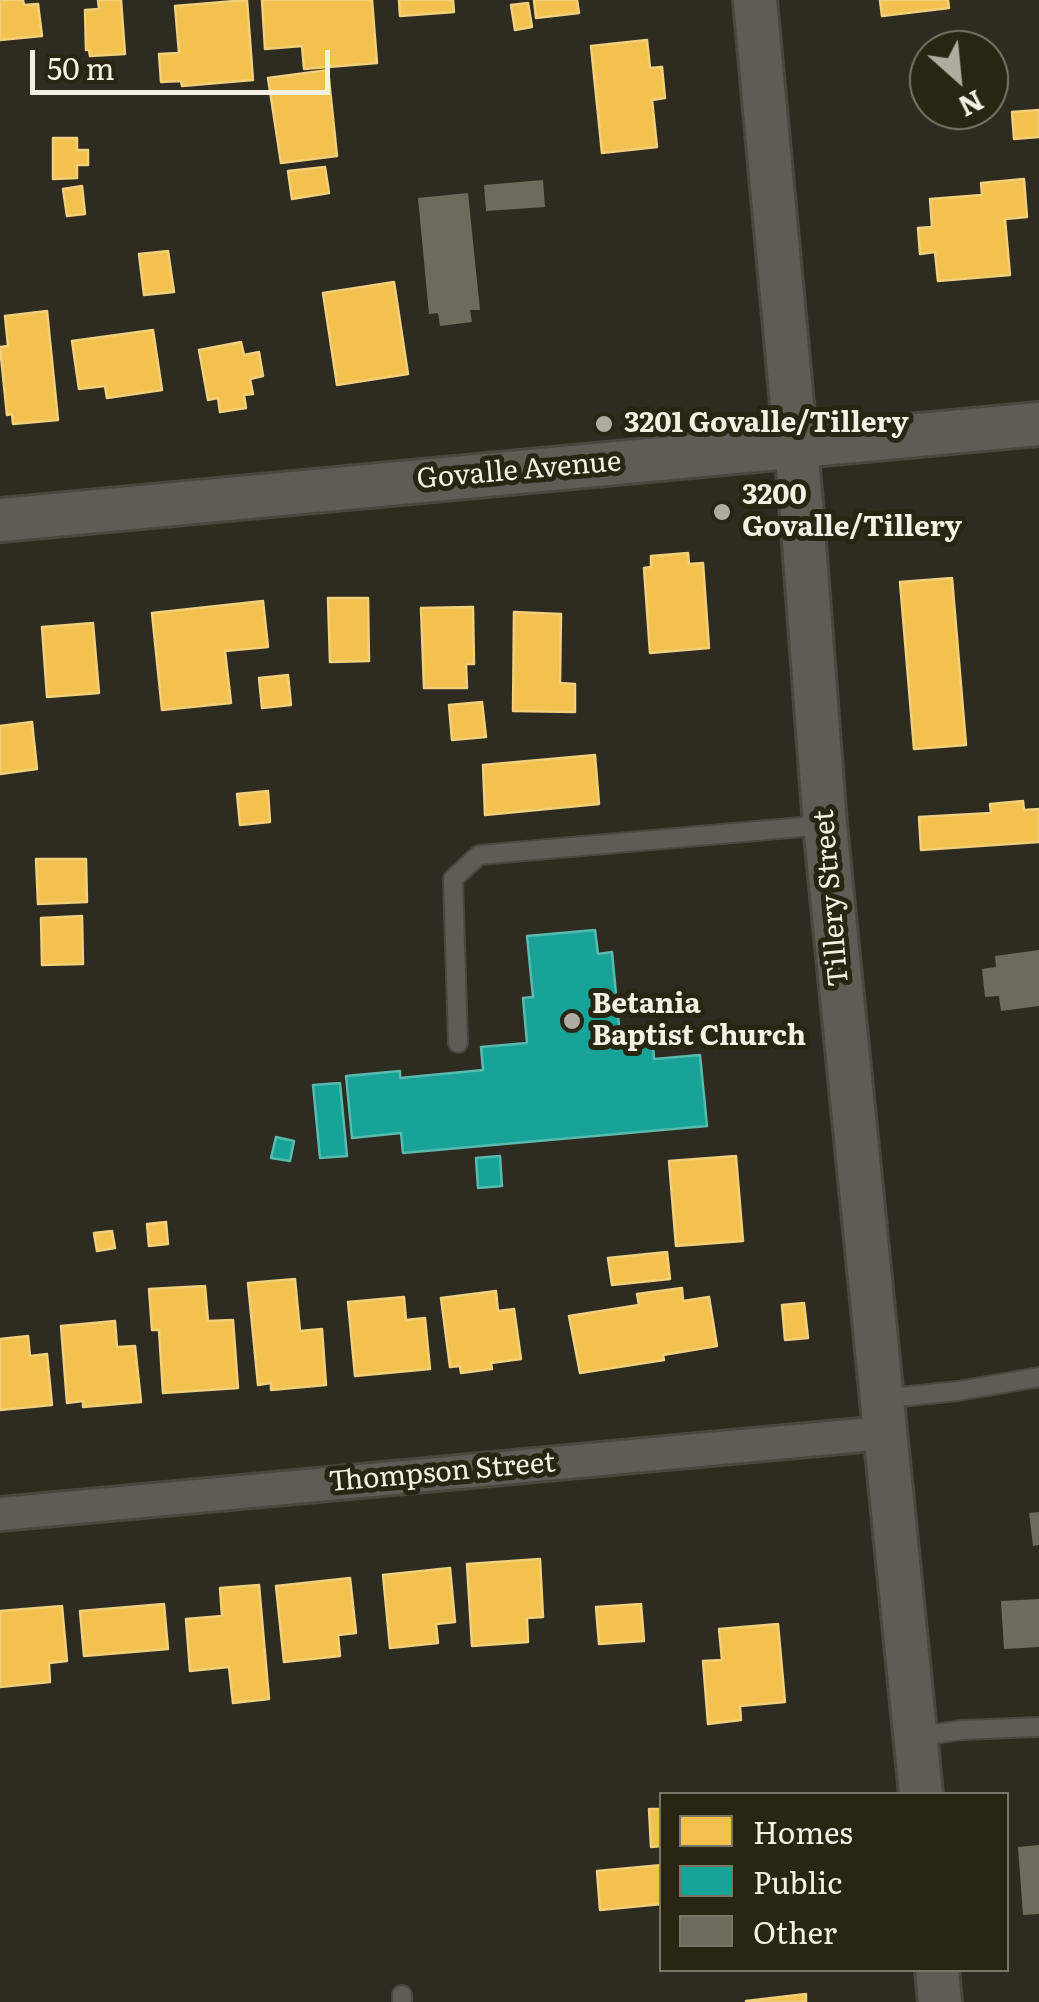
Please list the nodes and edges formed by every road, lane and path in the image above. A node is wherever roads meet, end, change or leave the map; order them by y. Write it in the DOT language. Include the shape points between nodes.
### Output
graph roads {
  1 [pos="756,0"];
  2 [pos="1039,424"];
  3 [pos="795,446"];
  4 [pos="0,520"];
  5 [pos="825,825"];
  6 [pos="458,1043"];
  7 [pos="1039,1378"];
  8 [pos="882,1416"];
  9 [pos="0,1514"];
  10 [pos="1039,1727"];
  11 [pos="915,1737"];
  12 [pos="921,1792"];
  13 [pos="937,1972"];
  14 [pos="940,2002"];
  1 -- 3 [label="street, Tillery Street"];
  2 -- 3 [label="street, Govalle Avenue"];
  3 -- 4 [label="street, Govalle Avenue"];
  3 -- 5 [label="street, Tillery Street"];
  5 -- 6 [label="lane" via="479,855 453,879"];
  5 -- 8 [label="street, Tillery Street"];
  7 -- 8 [label="lane"];
  8 -- 9 [label="street, Thompson Street"];
  8 -- 11 [label="street, Tillery Street"];
  10 -- 11 [label="lane"];
  11 -- 12 [label="street, Tillery Street"];
  13 -- 14 [label="street"];
}
